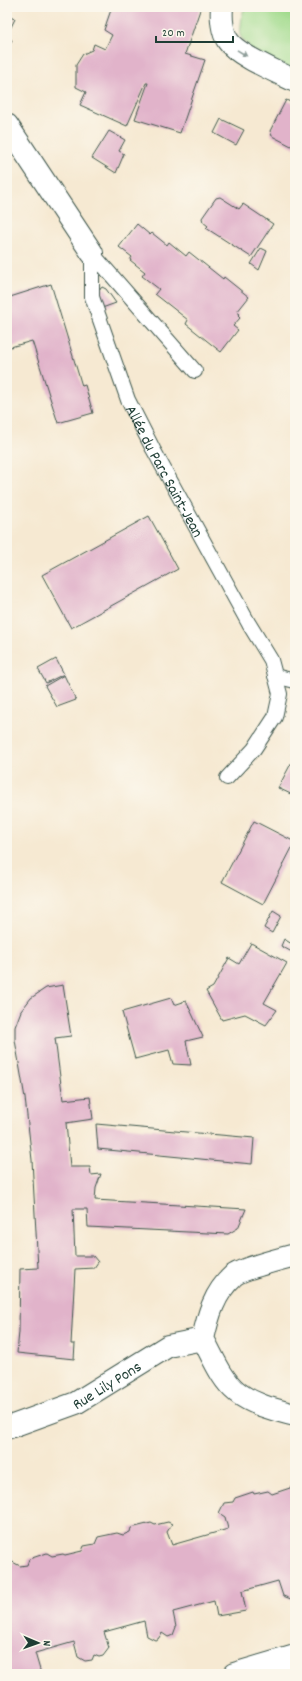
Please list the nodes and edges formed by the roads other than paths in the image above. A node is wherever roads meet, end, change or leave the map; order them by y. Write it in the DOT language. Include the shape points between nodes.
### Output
graph roads {
  1 [pos="222,7"];
  2 [pos="295,81"];
  3 [pos="7,126"];
  4 [pos="92,253"];
  5 [pos="196,371"];
  6 [pos="275,676"];
  7 [pos="295,682"];
  8 [pos="227,778"];
  9 [pos="295,1256"];
  10 [pos="203,1339"];
  11 [pos="295,1415"];
  12 [pos="7,1428"];
  13 [pos="295,1656"];
  14 [pos="234,1674"];
  1 -- 2 [label="street, one-way" via="222,20 228,40 237,50"];
  3 -- 4 [label="street"];
  4 -- 5 [label="lane"];
  4 -- 6 [label="lane, Allée du Parc Saint-Jean" via="92,297 128,400 271,660"];
  6 -- 7 [label="lane"];
  6 -- 8 [label="lane, Allée du Parc Saint-Jean" via="280,694 275,717 254,749"];
  9 -- 10 [label="street" via="278,1259 234,1275 214,1299"];
  10 -- 11 [label="street" via="224,1377 237,1392 266,1407"];
  10 -- 12 [label="street, Rue Lily Pons" via="168,1346 76,1403"];
  13 -- 14 [label="street"];
}
